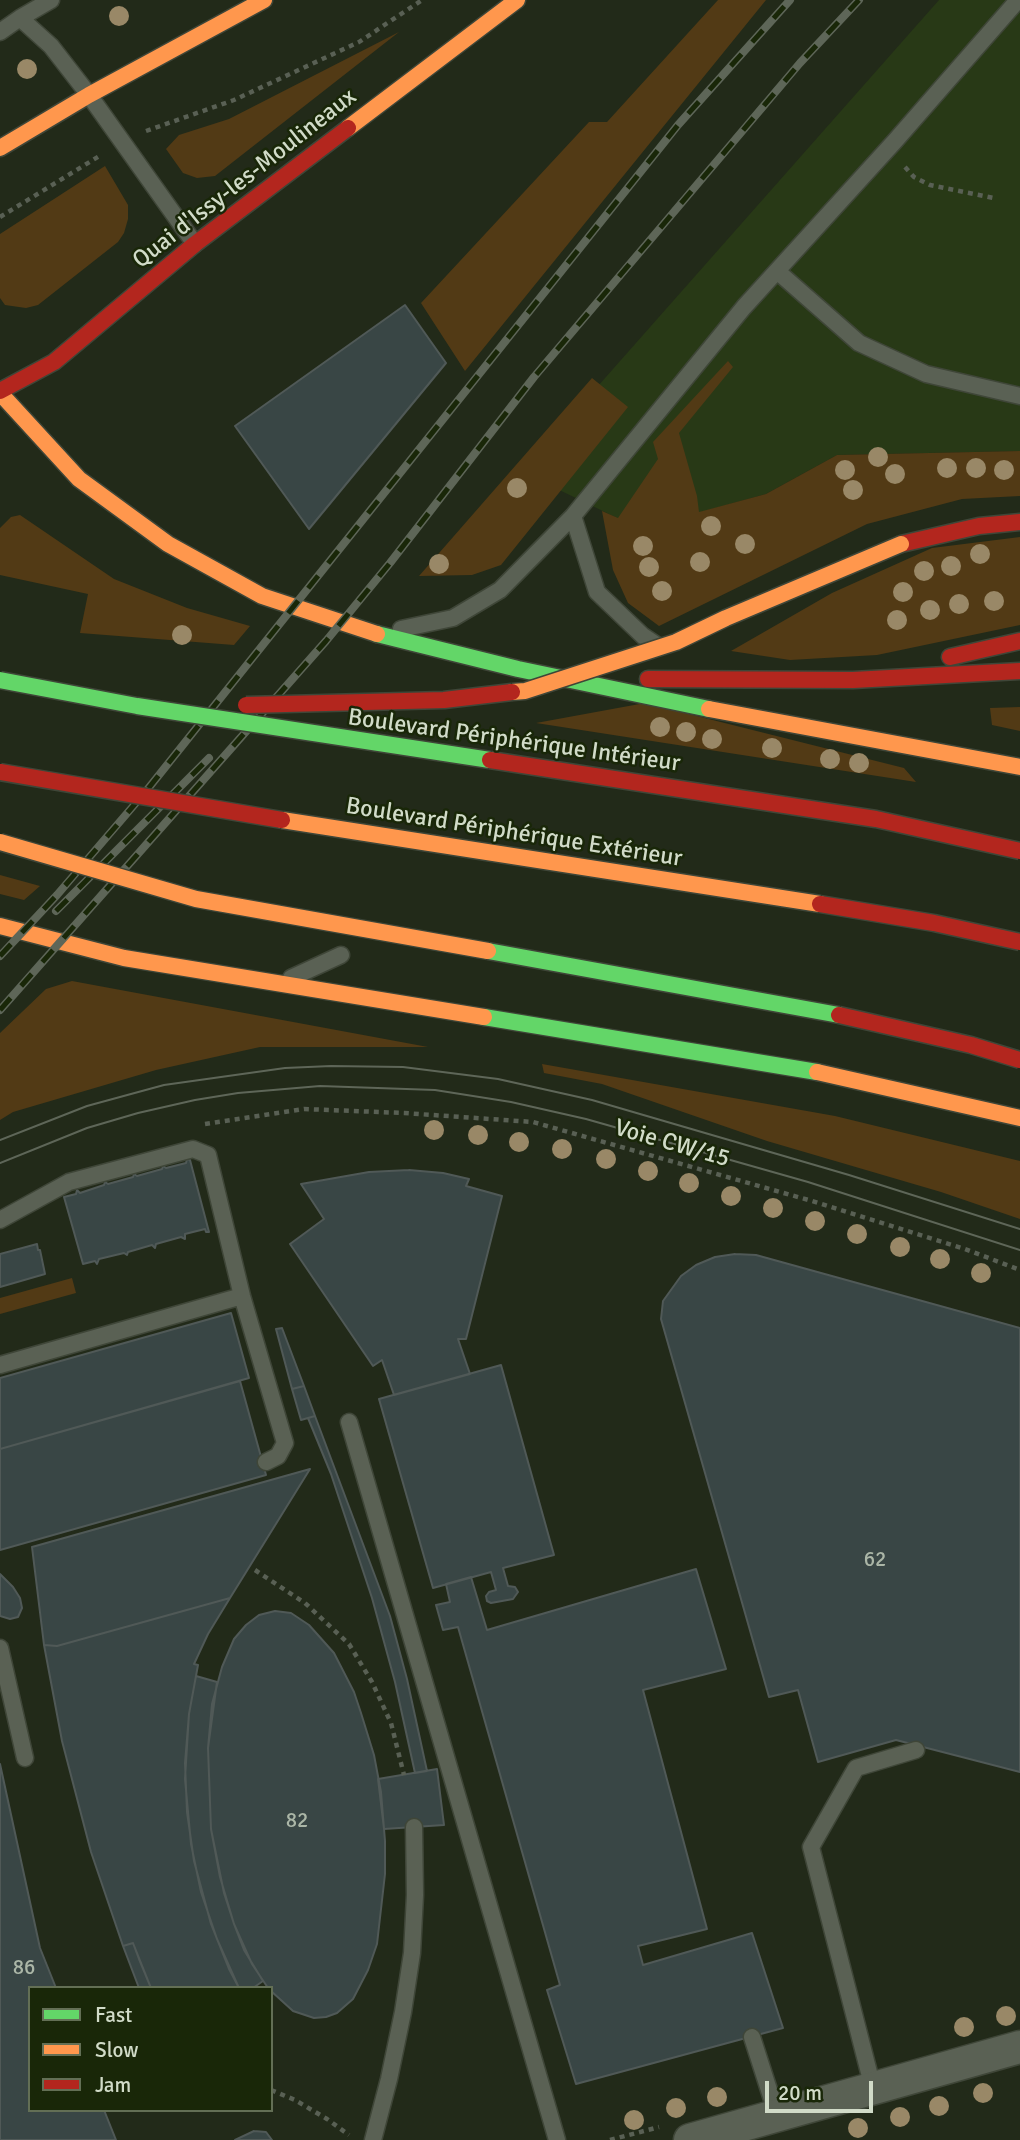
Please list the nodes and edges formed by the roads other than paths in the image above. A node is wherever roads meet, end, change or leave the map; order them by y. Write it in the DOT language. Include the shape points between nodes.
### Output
graph roads {
  1 [pos="51,0"];
  2 [pos="264,0"];
  3 [pos="517,0"];
  4 [pos="1018,0"];
  5 [pos="20,18"];
  6 [pos="0,32"];
  7 [pos="89,95"];
  8 [pos="0,148"];
  9 [pos="195,244"];
  10 [pos="777,271"];
  11 [pos="0,392"];
  12 [pos="1020,396"];
  13 [pos="573,516"];
  14 [pos="1020,522"];
  15 [pos="377,635"];
  16 [pos="1020,641"];
  17 [pos="518,669"];
  18 [pos="1020,671"];
  19 [pos="0,680"];
  20 [pos="707,680"];
  21 [pos="853,680"];
  22 [pos="137,706"];
  23 [pos="1020,767"];
  24 [pos="0,772"];
  25 [pos="0,842"];
  26 [pos="1020,851"];
  27 [pos="0,926"];
  28 [pos="1020,942"];
  29 [pos="341,955"];
  30 [pos="279,984"];
  31 [pos="1020,1060"];
  32 [pos="974,1109"];
  33 [pos="1020,1118"];
  34 [pos="1020,1124"];
  35 [pos="0,1220"];
  36 [pos="242,1296"];
  37 [pos="0,1365"];
  38 [pos="349,1422"];
  39 [pos="266,1462"];
  40 [pos="0,1648"];
  41 [pos="916,1750"];
  42 [pos="25,1758"];
  43 [pos="414,1827"];
  44 [pos="752,2037"];
  45 [pos="1020,2047"];
  46 [pos="873,2088"];
  47 [pos="777,2115"];
  48 [pos="373,2140"];
  49 [pos="557,2140"];
  50 [pos="690,2140"];
  1 -- 5 [label="lane"];
  2 -- 7 [label="main road"];
  3 -- 9 [label="main road, Quai d'Issy-les-Moulineaux"];
  4 -- 10 [label="lane"];
  5 -- 6 [label="lane"];
  5 -- 7 [label="lane" via="51,46"];
  7 -- 8 [label="main road"];
  7 -- 9 [label="lane"];
  9 -- 11 [label="main road, Quai d'Issy-les-Moulineaux" via="54,362"];
  10 -- 12 [label="lane" via="859,343 926,374"];
  10 -- 13 [label="lane"];
  11 -- 15 [label="main road" via="79,479 168,544 262,596"];
  13 -- 15 [label="lane" via="500,590 453,618"];
  13 -- 20 [label="lane" via="597,592 643,636"];
  14 -- 22 [label="main road, bridge" via="979,526 901,544 676,642 525,691 444,700"];
  15 -- 17 [label="main road"];
  16 -- 21 [label="main road"];
  17 -- 20 [label="main road"];
  17 -- 23 [label="main road"];
  18 -- 21 [label="main road"];
  19 -- 22 [label="main road, Boulevard Périphérique Intérieur, bridge"];
  20 -- 21 [label="main road"];
  22 -- 26 [label="main road, Boulevard Périphérique Intérieur, bridge" via="876,818"];
  24 -- 28 [label="main road, Boulevard Périphérique Extérieur, bridge" via="816,903"];
  25 -- 31 [label="main road, bridge" via="197,899 814,1010"];
  27 -- 30 [label="main road" via="124,958"];
  29 -- 30 [label="lane"];
  30 -- 32 [label="main road" via="833,1075"];
  32 -- 33 [label="main road"];
  32 -- 34 [label="main road"];
  35 -- 36 [label="lane" via="69,1181 194,1149 208,1155"];
  36 -- 37 [label="lane"];
  36 -- 39 [label="lane" via="285,1443 278,1456"];
  38 -- 49 [label="lane"];
  40 -- 42 [label="lane"];
  41 -- 46 [label="lane" via="856,1768 811,1847"];
  43 -- 48 [label="lane" via="412,1953 404,2012"];
  44 -- 47 [label="lane"];
  45 -- 46 [label="street"];
  46 -- 47 [label="street"];
  47 -- 50 [label="street"];
}
